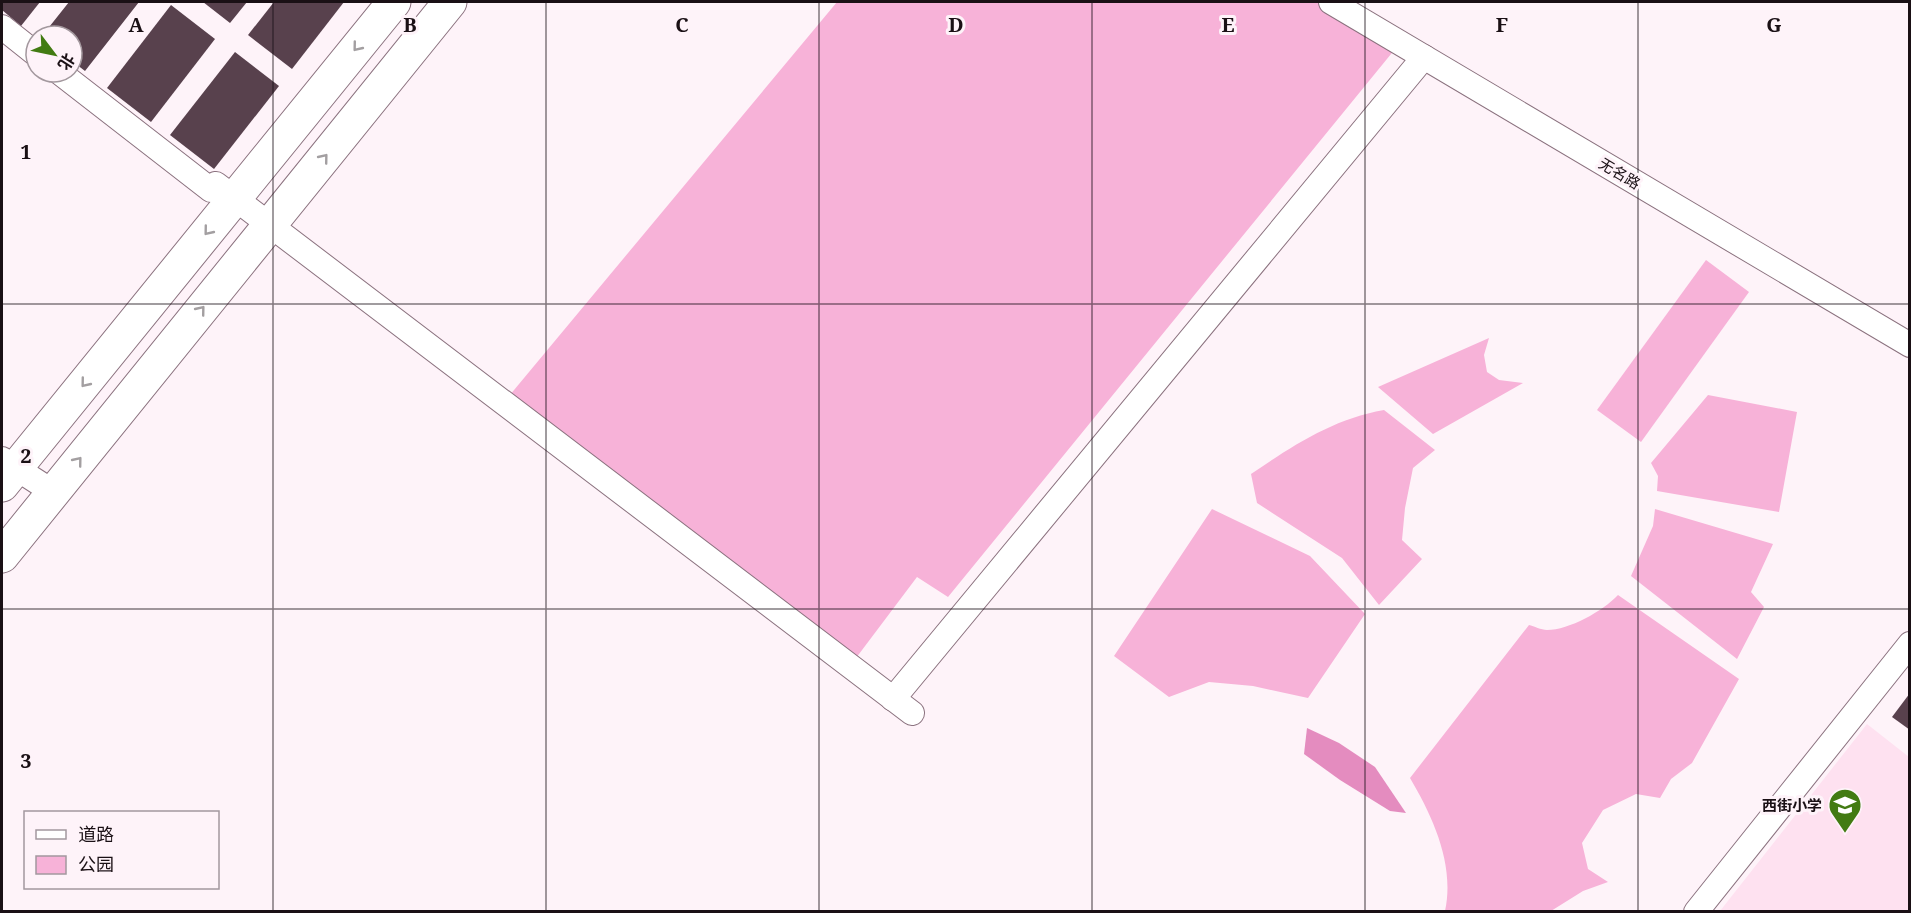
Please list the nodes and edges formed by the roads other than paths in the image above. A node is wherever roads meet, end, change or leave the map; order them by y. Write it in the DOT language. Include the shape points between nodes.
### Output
graph roads {
  1 [pos="394,2"];
  2 [pos="450,2"];
  3 [pos="1330,2"];
  4 [pos="2,27"];
  5 [pos="24,44"];
  6 [pos="1424,57"];
  7 [pos="75,84"];
  8 [pos="221,190"];
  9 [pos="270,225"];
  10 [pos="1910,345"];
  11 [pos="6,470"];
  12 [pos="53,492"];
  13 [pos="2,556"];
  14 [pos="1910,644"];
  15 [pos="1696,912"];
  1 -- 8 [label="main road, one-way"];
  9 -- 2 [label="main road, one-way"];
  3 -- 6 [label="street, 无名路"];
  4 -- 5 [label="street"];
  6 -- 9 [label="street" via="903,706"];
  6 -- 10 [label="street, 无名路"];
  7 -- 8 [label="street"];
  8 -- 9 [label="street"];
  8 -- 11 [label="main road, one-way"];
  12 -- 9 [label="main road, one-way"];
  11 -- 12 [label="street"];
  12 -- 13 [label="main road"];
  14 -- 15 [label="street"];
}
